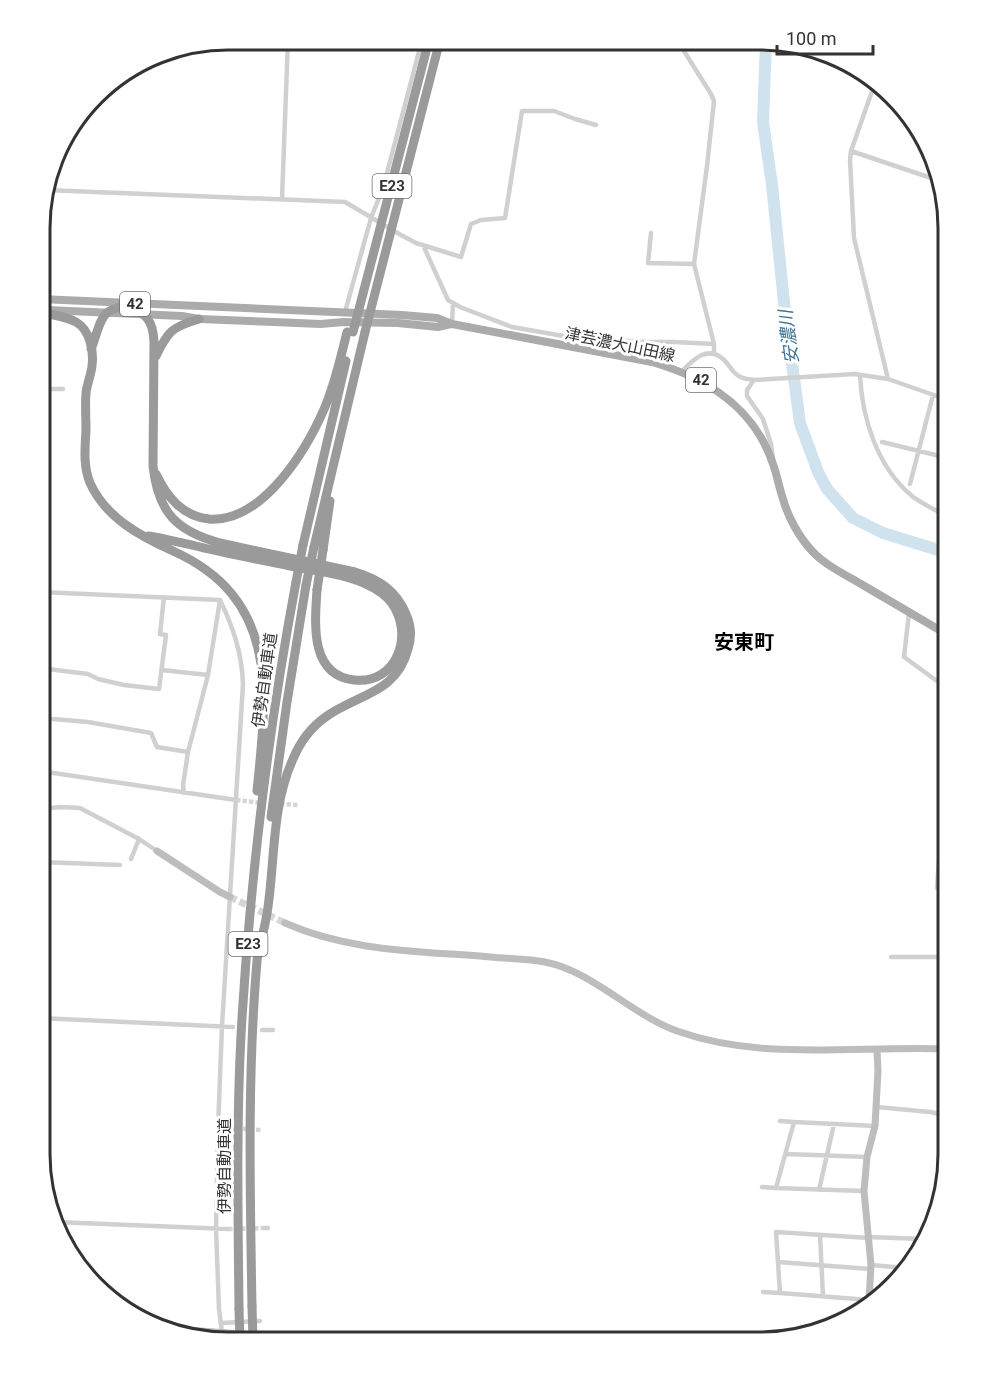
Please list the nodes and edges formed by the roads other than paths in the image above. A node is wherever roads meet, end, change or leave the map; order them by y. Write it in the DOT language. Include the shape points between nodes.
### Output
graph roads {
  1 [pos="288,50"];
  2 [pos="419,50"];
  3 [pos="426,50"];
  4 [pos="437,50"];
  5 [pos="683,50"];
  6 [pos="872,90"];
  7 [pos="596,124"];
  8 [pos="851,151"];
  9 [pos="930,178"];
  10 [pos="53,190"];
  11 [pos="282,199"];
  12 [pos="371,218"];
  13 [pos="651,233"];
  14 [pos="423,245"];
  15 [pos="694,264"];
  16 [pos="49,300"];
  17 [pos="453,303"];
  18 [pos="128,304"];
  19 [pos="49,311"];
  20 [pos="107,312"];
  21 [pos="345,312"];
  22 [pos="49,314"];
  23 [pos="144,314"];
  24 [pos="199,319"];
  25 [pos="452,324"];
  26 [pos="350,332"];
  27 [pos="575,338"];
  28 [pos="714,344"];
  29 [pos="573,347"];
  30 [pos="91,349"];
  31 [pos="716,355"];
  32 [pos="154,359"];
  33 [pos="682,371"];
  34 [pos="857,374"];
  35 [pos="888,379"];
  36 [pos="754,380"];
  37 [pos="49,389"];
  38 [pos="63,390"];
  39 [pos="933,395"];
  40 [pos="938,397"];
  41 [pos="882,442"];
  42 [pos="919,451"];
  43 [pos="938,456"];
  44 [pos="773,464"];
  45 [pos="153,466"];
  46 [pos="910,484"];
  47 [pos="938,511"];
  48 [pos="141,535"];
  49 [pos="318,549"];
  50 [pos="49,592"];
  51 [pos="164,597"];
  52 [pos="220,600"];
  53 [pos="909,613"];
  54 [pos="938,629"];
  55 [pos="49,669"];
  56 [pos="162,670"];
  57 [pos="208,675"];
  58 [pos="938,681"];
  59 [pos="53,719"];
  60 [pos="188,752"];
  61 [pos="49,772"];
  62 [pos="184,793"];
  63 [pos="236,800"];
  64 [pos="49,808"];
  65 [pos="139,839"];
  66 [pos="157,851"];
  67 [pos="131,859"];
  68 [pos="49,862"];
  69 [pos="120,865"];
  70 [pos="255,868"];
  71 [pos="230,897"];
  72 [pos="285,923"];
  73 [pos="258,956"];
  74 [pos="891,957"];
  75 [pos="937,957"];
  76 [pos="49,1018"];
  77 [pos="222,1026"];
  78 [pos="233,1027"];
  79 [pos="262,1030"];
  80 [pos="273,1030"];
  81 [pos="937,1049"];
  82 [pos="877,1050"];
  83 [pos="877,1107"];
  84 [pos="937,1114"];
  85 [pos="780,1121"];
  86 [pos="794,1122"];
  87 [pos="834,1124"];
  88 [pos="875,1126"];
  89 [pos="218,1128"];
  90 [pos="230,1128"];
  91 [pos="786,1154"];
  92 [pos="826,1155"];
  93 [pos="867,1157"];
  94 [pos="762,1187"];
  95 [pos="776,1188"];
  96 [pos="819,1190"];
  97 [pos="864,1191"];
  98 [pos="64,1222"];
  99 [pos="216,1229"];
  100 [pos="228,1229"];
  101 [pos="820,1235"];
  102 [pos="868,1238"];
  103 [pos="915,1239"];
  104 [pos="778,1262"];
  105 [pos="821,1266"];
  106 [pos="870,1267"];
  107 [pos="896,1268"];
  108 [pos="872,1291"];
  109 [pos="763,1292"];
  110 [pos="780,1293"];
  111 [pos="867,1295"];
  112 [pos="824,1296"];
  113 [pos="260,1322"];
  114 [pos="221,1323"];
  115 [pos="222,1332"];
  116 [pos="240,1332"];
  117 [pos="253,1332"];
  1 -- 11 [label="street"];
  2 -- 12 [label="street" via="383,188"];
  3 -- 26 [label="highway, 伊勢自動車道 / E23, bridge"];
  4 -- 49 [label="highway, E23, bridge" via="339,437"];
  5 -- 15 [label="street" via="714,101"];
  6 -- 8 [label="street"];
  7 -- 14 [label="street" via="559,112 522,111 505,218 471,224 461,257"];
  8 -- 9 [label="street"];
  8 -- 35 [label="street" via="854,238"];
  10 -- 11 [label="street"];
  11 -- 12 [label="street" via="345,202"];
  12 -- 14 [label="street"];
  12 -- 21 [label="street"];
  13 -- 15 [label="street" via="648,263"];
  14 -- 17 [label="street" via="448,300"];
  15 -- 28 [label="street"];
  16 -- 18 [label="main road, 津芸濃大山田線 / 42"];
  17 -- 25 [label="street"];
  17 -- 27 [label="street" via="512,327"];
  18 -- 20 [label="highway"];
  18 -- 21 [label="main road, 津芸濃大山田線 / 42"];
  18 -- 23 [label="highway"];
  19 -- 20 [label="main road, 津芸濃大山田線 / 42"];
  20 -- 23 [label="main road, 津芸濃大山田線 / 42"];
  20 -- 30 [label="highway"];
  21 -- 25 [label="main road, 津芸濃大山田線 / 42" via="437,318"];
  22 -- 30 [label="highway" via="81,326"];
  23 -- 24 [label="main road, 津芸濃大山田線 / 42"];
  23 -- 32 [label="highway" via="154,332"];
  24 -- 25 [label="main road, 津芸濃大山田線 / 42" via="438,327"];
  24 -- 32 [label="highway" via="172,330"];
  25 -- 29 [label="main road, 津芸濃大山田線 / 42"];
  26 -- 45 [label="highway" via="308,440 278,483 250,508 223,518 193,515 172,501"];
  26 -- 70 [label="highway, 伊勢自動車道 / E23, bridge" via="287,628"];
  27 -- 28 [label="street"];
  27 -- 29 [label="street"];
  28 -- 31 [label="street"];
  29 -- 33 [label="main road, 津芸濃大山田線 / 42"];
  30 -- 48 [label="highway" via="86,392 87,475 108,510"];
  31 -- 33 [label="street" via="702,355"];
  31 -- 36 [label="street" via="738,376"];
  32 -- 45 [label="highway"];
  33 -- 44 [label="main road, 津芸濃大山田線 / 42" via="701,380 741,411 760,436"];
  34 -- 35 [label="street"];
  34 -- 36 [label="street"];
  34 -- 47 [label="street" via="875,446 898,482"];
  35 -- 39 [label="street"];
  36 -- 44 [label="street" via="746,394 763,419"];
  37 -- 38 [label="street"];
  39 -- 40 [label="street"];
  39 -- 42 [label="street"];
  41 -- 42 [label="street"];
  42 -- 43 [label="street"];
  42 -- 46 [label="street"];
  44 -- 53 [label="main road, 津芸濃大山田線 / 42" via="783,501 812,551"];
  45 -- 73 [label="highway" via="156,491 165,510 192,533 220,543 367,576 394,592 410,627 408,652 395,676 325,717 304,738 295,754 277,815 268,908"];
  48 -- 49 [label="highway, bridge" via="166,539 202,548 325,573 369,585 391,602 401,626 402,641 395,661 376,677 349,679 332,670 319,650 316,636 317,590"];
  48 -- 70 [label="highway" via="188,558 218,580 241,608 256,638 264,707"];
  49 -- 73 [label="highway, 伊勢自動車道 / E23, bridge" via="306,585 278,763"];
  50 -- 51 [label="street"];
  51 -- 52 [label="street"];
  51 -- 56 [label="street" via="160,634 166,635"];
  52 -- 57 [label="street"];
  52 -- 63 [label="street" via="235,633 243,671"];
  53 -- 54 [label="main road, 津芸濃大山田線 / 42"];
  53 -- 58 [label="street" via="904,657"];
  55 -- 56 [label="street" via="159,689"];
  56 -- 57 [label="street"];
  57 -- 60 [label="street"];
  59 -- 60 [label="street" via="151,733 157,747"];
  60 -- 62 [label="street"];
  61 -- 62 [label="street"];
  62 -- 63 [label="street"];
  63 -- 71 [label="street"];
  64 -- 65 [label="street" via="80,808"];
  65 -- 66 [label="street"];
  65 -- 67 [label="street"];
  66 -- 71 [label="street"];
  68 -- 69 [label="street"];
  70 -- 116 [label="highway, 伊勢自動車道 / E23, bridge" via="239,1088"];
  71 -- 77 [label="street"];
  72 -- 82 [label="street" via="353,945 546,962 581,976 660,1024 723,1044 774,1050"];
  73 -- 117 [label="highway, 伊勢自動車道 / E23, bridge" via="250,1192"];
  74 -- 75 [label="street"];
  76 -- 77 [label="street"];
  77 -- 78 [label="street"];
  77 -- 89 [label="street"];
  79 -- 80 [label="street"];
  81 -- 82 [label="street"];
  82 -- 83 [label="street"];
  83 -- 84 [label="street"];
  83 -- 88 [label="street"];
  85 -- 86 [label="street"];
  86 -- 87 [label="street"];
  86 -- 91 [label="street"];
  87 -- 88 [label="street"];
  87 -- 92 [label="street"];
  88 -- 93 [label="street"];
  89 -- 90 [label="street"];
  89 -- 99 [label="street"];
  91 -- 92 [label="street"];
  91 -- 95 [label="street"];
  92 -- 93 [label="street"];
  92 -- 96 [label="street"];
  93 -- 97 [label="street"];
  94 -- 95 [label="street"];
  95 -- 96 [label="street"];
  96 -- 97 [label="street"];
  97 -- 102 [label="street"];
  98 -- 99 [label="street"];
  99 -- 100 [label="street"];
  99 -- 114 [label="street"];
  101 -- 102 [label="street"];
  101 -- 104 [label="street" via="776,1232"];
  101 -- 105 [label="street"];
  102 -- 103 [label="street"];
  102 -- 106 [label="street"];
  104 -- 105 [label="street"];
  104 -- 110 [label="street"];
  105 -- 106 [label="street"];
  105 -- 112 [label="street"];
  106 -- 107 [label="street"];
  106 -- 108 [label="street"];
  109 -- 110 [label="street"];
  110 -- 112 [label="street"];
  111 -- 112 [label="street"];
  113 -- 114 [label="street"];
  114 -- 115 [label="street"];
}
